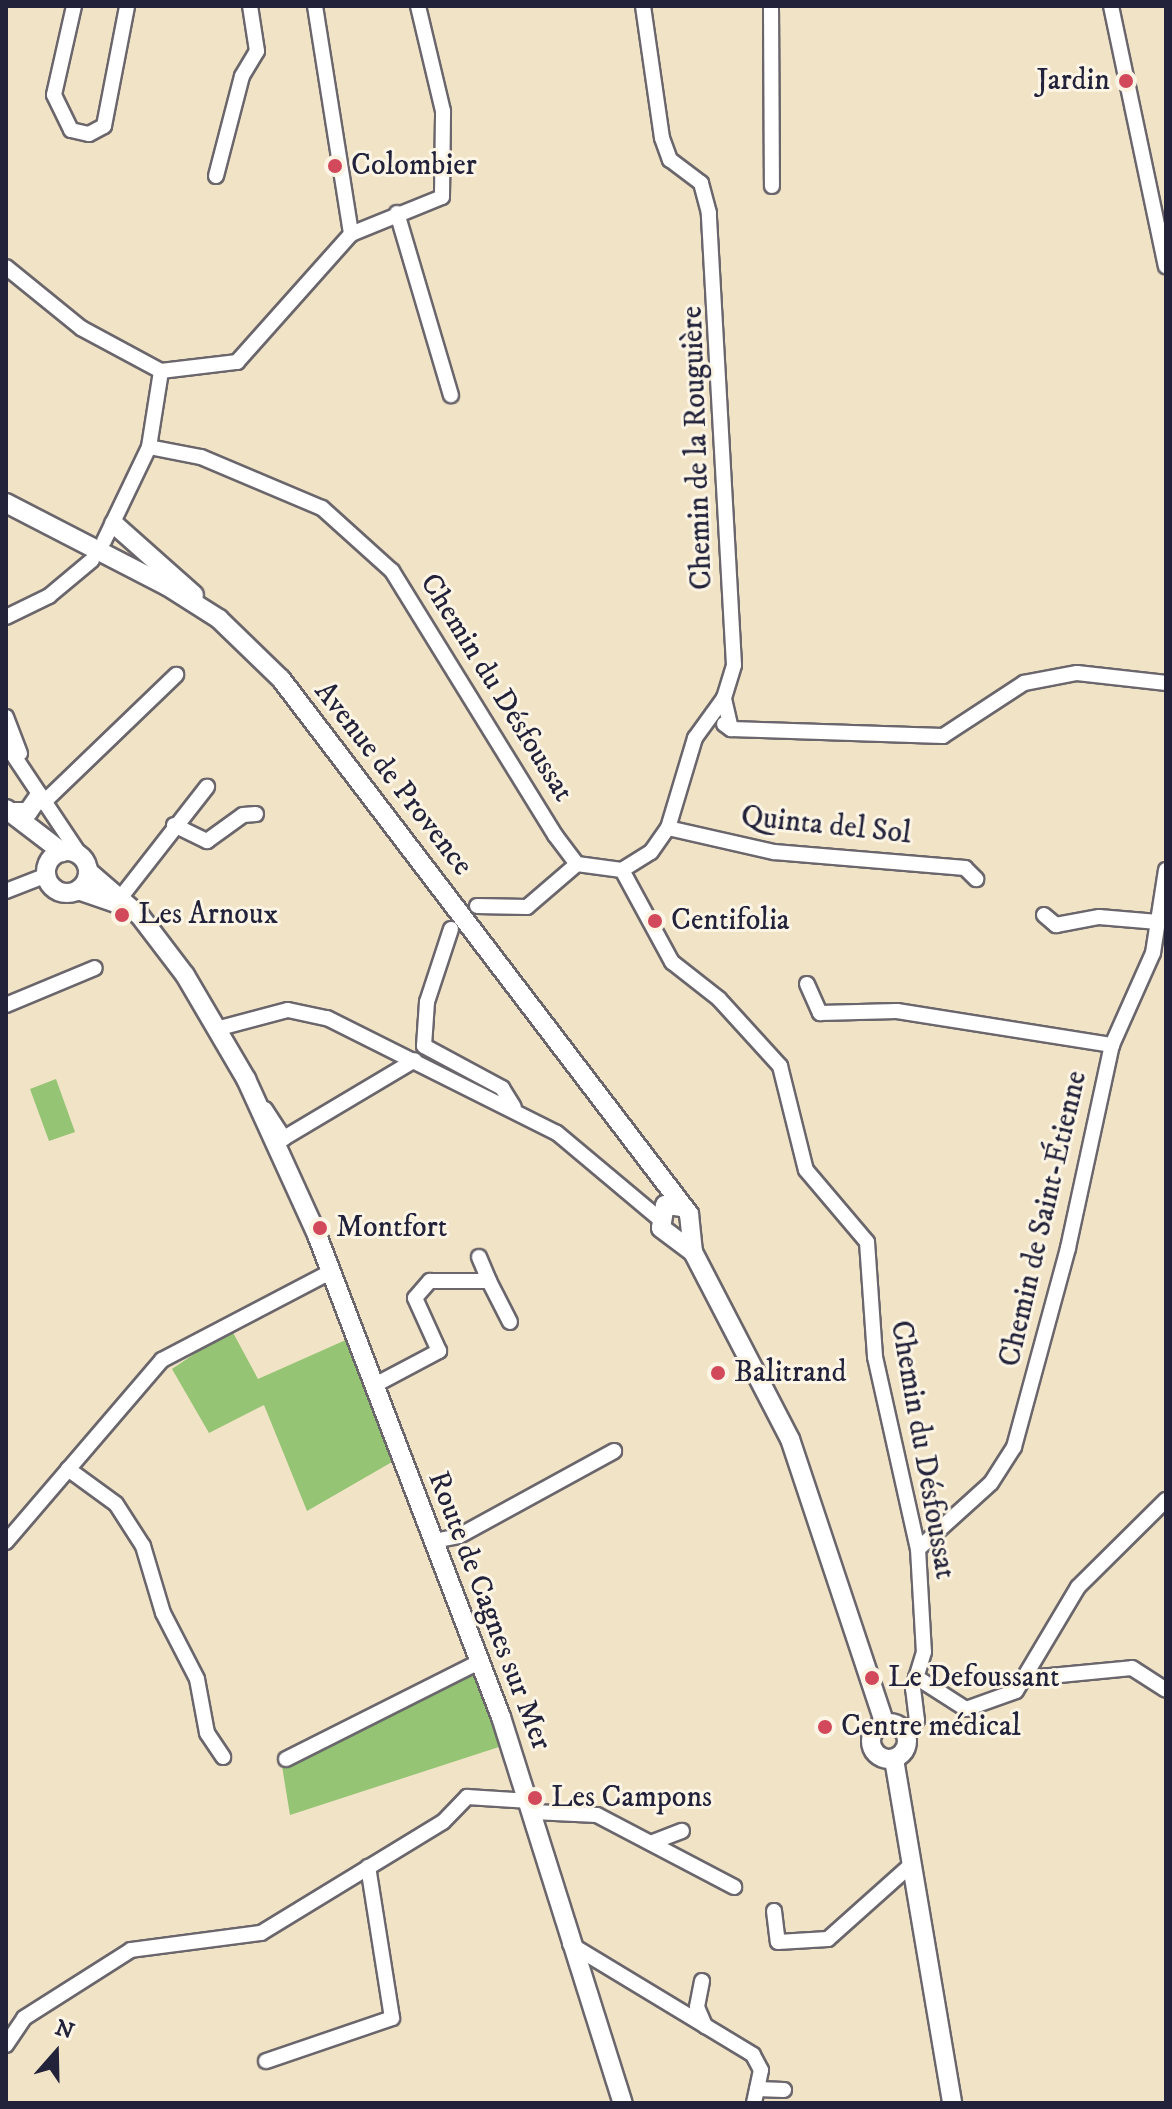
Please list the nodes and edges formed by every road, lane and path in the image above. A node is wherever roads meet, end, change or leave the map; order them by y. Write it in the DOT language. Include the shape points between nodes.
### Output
graph roads {
  1 [pos="74,6"];
  2 [pos="127,6"];
  3 [pos="250,6"];
  4 [pos="315,6"];
  5 [pos="418,6"];
  6 [pos="643,6"];
  7 [pos="771,6"];
  8 [pos="1111,6"];
  9 [pos="216,176"];
  10 [pos="772,186"];
  11 [pos="397,213"];
  12 [pos="351,234"];
  13 [pos="1166,266"];
  14 [pos="6,267"];
  15 [pos="161,371"];
  16 [pos="451,395"];
  17 [pos="149,447"];
  18 [pos="6,503"];
  19 [pos="114,524"];
  20 [pos="104,541"];
  21 [pos="92,560"];
  22 [pos="6,617"];
  23 [pos="219,619"];
  24 [pos="176,675"];
  25 [pos="1166,683"];
  26 [pos="724,698"];
  27 [pos="714,717"];
  28 [pos="7,724"];
  29 [pos="731,729"];
  30 [pos="6,744"];
  31 [pos="207,787"];
  32 [pos="38,794"];
  33 [pos="8,810"];
  34 [pos="256,814"];
  35 [pos="174,825"];
  36 [pos="668,828"];
  37 [pos="65,863"];
  38 [pos="577,864"];
  39 [pos="622,870"];
  40 [pos="1166,870"];
  41 [pos="976,879"];
  42 [pos="78,890"];
  43 [pos="6,891"];
  44 [pos="121,897"];
  45 [pos="477,906"];
  46 [pos="1044,915"];
  47 [pos="1158,922"];
  48 [pos="451,929"];
  49 [pos="149,938"];
  50 [pos="95,968"];
  51 [pos="807,984"];
  52 [pos="6,1005"];
  53 [pos="219,1035"];
  54 [pos="1112,1045"];
  55 [pos="415,1060"];
  56 [pos="238,1087"];
  57 [pos="514,1108"];
  58 [pos="258,1112"];
  59 [pos="662,1209"];
  60 [pos="688,1241"];
  61 [pos="479,1257"];
  62 [pos="332,1271"];
  63 [pos="489,1281"];
  64 [pos="510,1322"];
  65 [pos="373,1386"];
  66 [pos="614,1451"];
  67 [pos="68,1469"];
  68 [pos="1166,1500"];
  69 [pos="434,1541"];
  70 [pos="6,1542"];
  71 [pos="918,1549"];
  72 [pos="481,1661"];
  73 [pos="916,1677"];
  74 [pos="1029,1678"];
  75 [pos="1166,1690"];
  76 [pos="885,1724"];
  77 [pos="905,1734"];
  78 [pos="223,1757"];
  79 [pos="286,1759"];
  80 [pos="894,1759"];
  81 [pos="532,1807"];
  82 [pos="682,1831"];
  83 [pos="653,1842"];
  84 [pos="912,1864"];
  85 [pos="368,1867"];
  86 [pos="734,1887"];
  87 [pos="774,1911"];
  88 [pos="570,1944"];
  89 [pos="702,1981"];
  90 [pos="706,2028"];
  91 [pos="6,2045"];
  92 [pos="266,2061"];
  93 [pos="784,2090"];
  94 [pos="755,2096"];
  95 [pos="623,2103"];
  96 [pos="952,2103"];
  1 -- 2 [label="street" via="54,95 71,130 89,134 104,126"];
  3 -- 9 [label="street" via="257,51 242,76"];
  4 -- 12 [label="street"];
  5 -- 11 [label="street" via="443,111 445,189"];
  6 -- 26 [label="street, Chemin de la Rouguière" via="662,138 670,160 701,183 712,238 722,535 734,665"];
  7 -- 10 [label="street"];
  8 -- 13 [label="street"];
  11 -- 12 [label="street"];
  11 -- 16 [label="street"];
  12 -- 15 [label="street" via="237,362"];
  14 -- 15 [label="street" via="81,328"];
  15 -- 17 [label="street"];
  17 -- 19 [label="street"];
  17 -- 38 [label="street, Chemin du Désfoussat" via="201,457 322,508 373,552 424,612 477,717"];
  18 -- 23 [label="main road, Avenue de Provence"];
  19 -- 20 [label="street"];
  19 -- 23 [label="main road"];
  21 -- 22 [label="street" via="49,596"];
  23 -- 59 [label="main road, Avenue de Provence" via="281,679 656,1178"];
  24 -- 32 [label="street"];
  25 -- 29 [label="street" via="1077,673 1024,683 943,736"];
  26 -- 27 [label="street, Chemin de la Rouguière"];
  26 -- 29 [label="street" via="731,704"];
  27 -- 29 [label="street"];
  27 -- 36 [label="street, Chemin de la Rouguière" via="695,738"];
  28 -- 32 [label="street"];
  30 -- 32 [label="street"];
  31 -- 35 [label="street"];
  32 -- 33 [label="main road" via="28,812"];
  32 -- 37 [label="street" via="62,830"];
  33 -- 37 [label="main road"];
  34 -- 35 [label="street" via="243,815 207,841"];
  35 -- 44 [label="street"];
  36 -- 39 [label="street, Chemin de la Rouguière" via="651,852"];
  36 -- 41 [label="street, Quinta del Sol" via="774,852 965,868"];
  37 -- 42 [label="main road"];
  37 -- 42 [label="main road, Route de Cagnes sur Mer" via="54,888"];
  37 -- 43 [label="street"];
  37 -- 44 [label="main road, Route de Cagnes sur Mer"];
  38 -- 39 [label="street"];
  38 -- 45 [label="street" via="527,907"];
  39 -- 71 [label="street, Chemin du Désfoussat" via="672,962 772,1053 806,1170 867,1242 875,1357"];
  40 -- 47 [label="street, Chemin de Saint-Étienne"];
  42 -- 49 [label="main road, Route de Cagnes sur Mer" via="109,898"];
  44 -- 53 [label="main road, Route de Cagnes sur Mer" via="156,933"];
  46 -- 47 [label="street" via="1056,925 1099,917"];
  47 -- 54 [label="street, Chemin de Saint-Étienne" via="1153,953"];
  48 -- 57 [label="street" via="427,1002 424,1046 502,1088"];
  49 -- 53 [label="street"];
  49 -- 56 [label="main road, Route de Cagnes sur Mer"];
  50 -- 52 [label="street"];
  51 -- 54 [label="street" via="820,1013 897,1011"];
  53 -- 55 [label="street" via="250,1018 308,1012"];
  53 -- 56 [label="main road"];
  53 -- 58 [label="main road, Route de Cagnes sur Mer"];
  54 -- 71 [label="street, Chemin de Saint-Étienne" via="1068,1248 1014,1447 991,1483"];
  55 -- 57 [label="street"];
  55 -- 58 [label="street" via="284,1138 268,1108"];
  56 -- 58 [label="main road, Route de Cagnes sur Mer"];
  57 -- 59 [label="street"];
  58 -- 62 [label="main road, Route de Cagnes sur Mer"];
  59 -- 60 [label="main road, Avenue de Provence"];
  59 -- 60 [label="main road"];
  60 -- 76 [label="main road" via="748,1351 814,1497"];
  61 -- 63 [label="street"];
  62 -- 65 [label="main road, Route de Cagnes sur Mer"];
  62 -- 67 [label="street" via="162,1360"];
  63 -- 64 [label="street"];
  63 -- 65 [label="street" via="443,1278 421,1289 415,1298 439,1351"];
  65 -- 69 [label="main road, Route de Cagnes sur Mer"];
  66 -- 69 [label="street" via="459,1536"];
  67 -- 70 [label="street"];
  67 -- 78 [label="street" via="116,1504 143,1546 159,1604 197,1679 207,1733"];
  68 -- 74 [label="street" via="1078,1587"];
  69 -- 72 [label="main road, Route de Cagnes sur Mer"];
  71 -- 73 [label="street, Chemin du Désfoussat" via="924,1652"];
  72 -- 79 [label="street"];
  72 -- 81 [label="main road, Route de Cagnes sur Mer"];
  73 -- 74 [label="street" via="966,1709 1016,1691"];
  73 -- 77 [label="street, Chemin du Désfoussat" via="917,1720"];
  74 -- 75 [label="street" via="1132,1668"];
  76 -- 77 [label="main road"];
  76 -- 80 [label="main road" via="871,1746"];
  77 -- 80 [label="main road" via="906,1746"];
  80 -- 84 [label="main road"];
  81 -- 83 [label="street" via="582,1811"];
  81 -- 85 [label="street" via="467,1797 443,1822"];
  81 -- 88 [label="main road, Route de Cagnes sur Mer"];
  82 -- 83 [label="street"];
  83 -- 86 [label="street"];
  84 -- 87 [label="street" via="828,1939 778,1942"];
  84 -- 96 [label="main road"];
  85 -- 91 [label="street" via="261,1933 177,1939 99,1966 24,2018"];
  85 -- 92 [label="street" via="392,2018"];
  88 -- 90 [label="street"];
  88 -- 95 [label="main road, Route de Cagnes sur Mer"];
  89 -- 90 [label="street" via="697,2007"];
  90 -- 94 [label="street" via="753,2055 761,2070"];
  93 -- 94 [label="street"];
}
